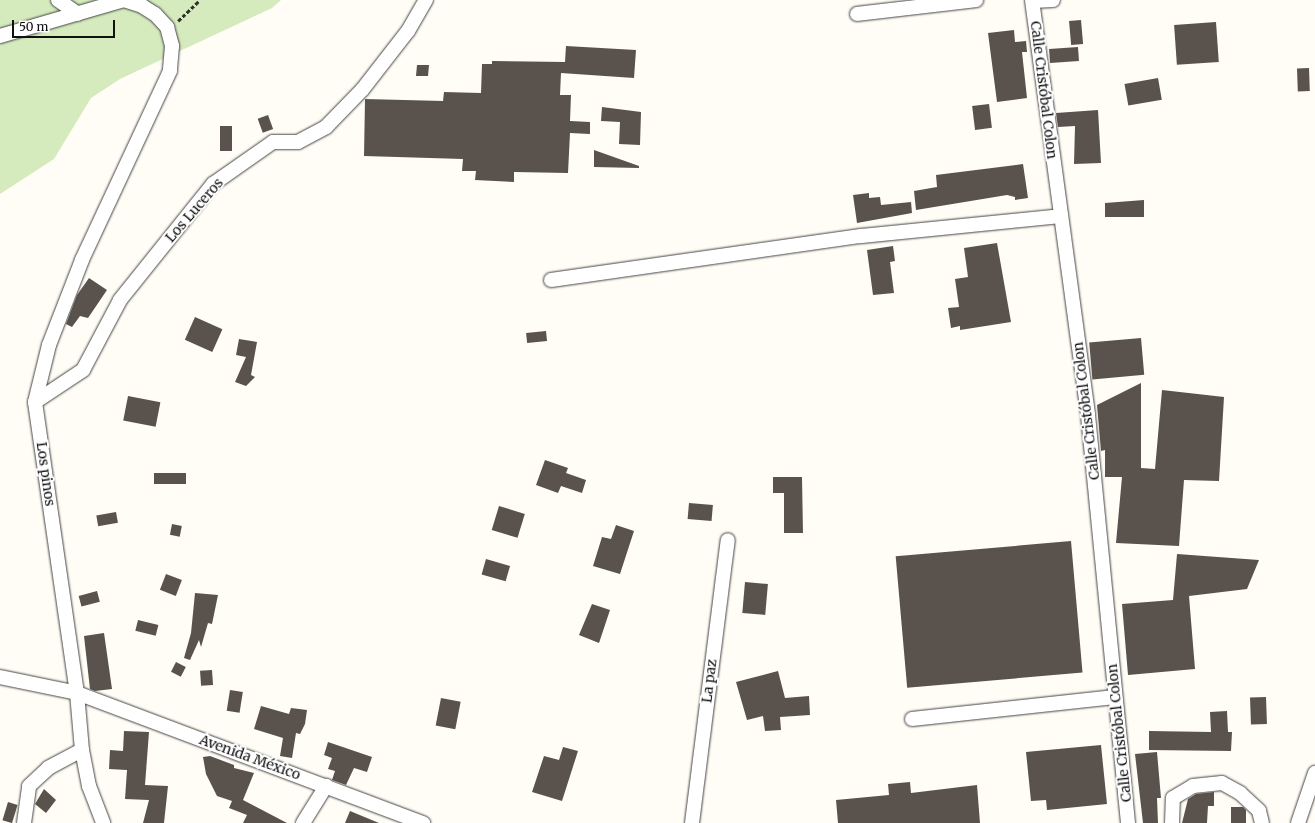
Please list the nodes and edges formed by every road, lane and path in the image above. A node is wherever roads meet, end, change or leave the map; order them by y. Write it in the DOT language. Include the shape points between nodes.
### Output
graph roads {
  1 [pos="58,0"];
  2 [pos="200,0"];
  3 [pos="426,0"];
  4 [pos="976,0"];
  5 [pos="1053,0"];
  6 [pos="1033,1"];
  7 [pos="78,14"];
  8 [pos="857,14"];
  9 [pos="167,27"];
  10 [pos="0,36"];
  11 [pos="1061,216"];
  12 [pos="551,280"];
  13 [pos="35,402"];
  14 [pos="728,540"];
  15 [pos="0,677"];
  16 [pos="77,693"];
  17 [pos="1115,697"];
  18 [pos="912,719"];
  19 [pos="82,750"];
  20 [pos="1315,773"];
  21 [pos="326,786"];
  22 [pos="406,820"];
  23 [pos="24,823"];
  24 [pos="103,823"];
  25 [pos="303,823"];
  26 [pos="423,823"];
  27 [pos="692,823"];
  28 [pos="1128,823"];
  29 [pos="1172,823"];
  30 [pos="1262,823"];
  31 [pos="1298,823"];
  1 -- 7 [label="street"];
  2 -- 9 [label="path" via="188,14"];
  3 -- 13 [label="street, Los Luceros" via="408,31 362,90 326,127 298,142 273,142 213,184 120,300 83,370"];
  4 -- 8 [label="street"];
  5 -- 6 [label="street"];
  6 -- 11 [label="street, Calle Cristóbal Colon"];
  7 -- 9 [label="street" via="124,0 142,6"];
  7 -- 10 [label="street"];
  9 -- 13 [label="street, Los pinos" via="172,46 170,71 82,260 49,345"];
  11 -- 12 [label="street" via="860,236"];
  11 -- 17 [label="street, Calle Cristóbal Colon" via="1088,415"];
  13 -- 16 [label="street, Los pinos"];
  14 -- 27 [label="street, La paz"];
  15 -- 16 [label="street, Avenida México"];
  16 -- 19 [label="street, Los pinos"];
  16 -- 21 [label="street, Avenida México"];
  17 -- 18 [label="street"];
  17 -- 28 [label="street, Calle Cristóbal Colon"];
  19 -- 23 [label="street" via="48,768 29,786"];
  19 -- 24 [label="street, Los pinos" via="89,786"];
  20 -- 31 [label="street"];
  21 -- 22 [label="street, Avenida México"];
  21 -- 25 [label="street"];
  22 -- 26 [label="street, Avenida México"];
  29 -- 30 [label="street" via="1173,798 1193,786 1222,783 1240,793 1259,811"];
}
